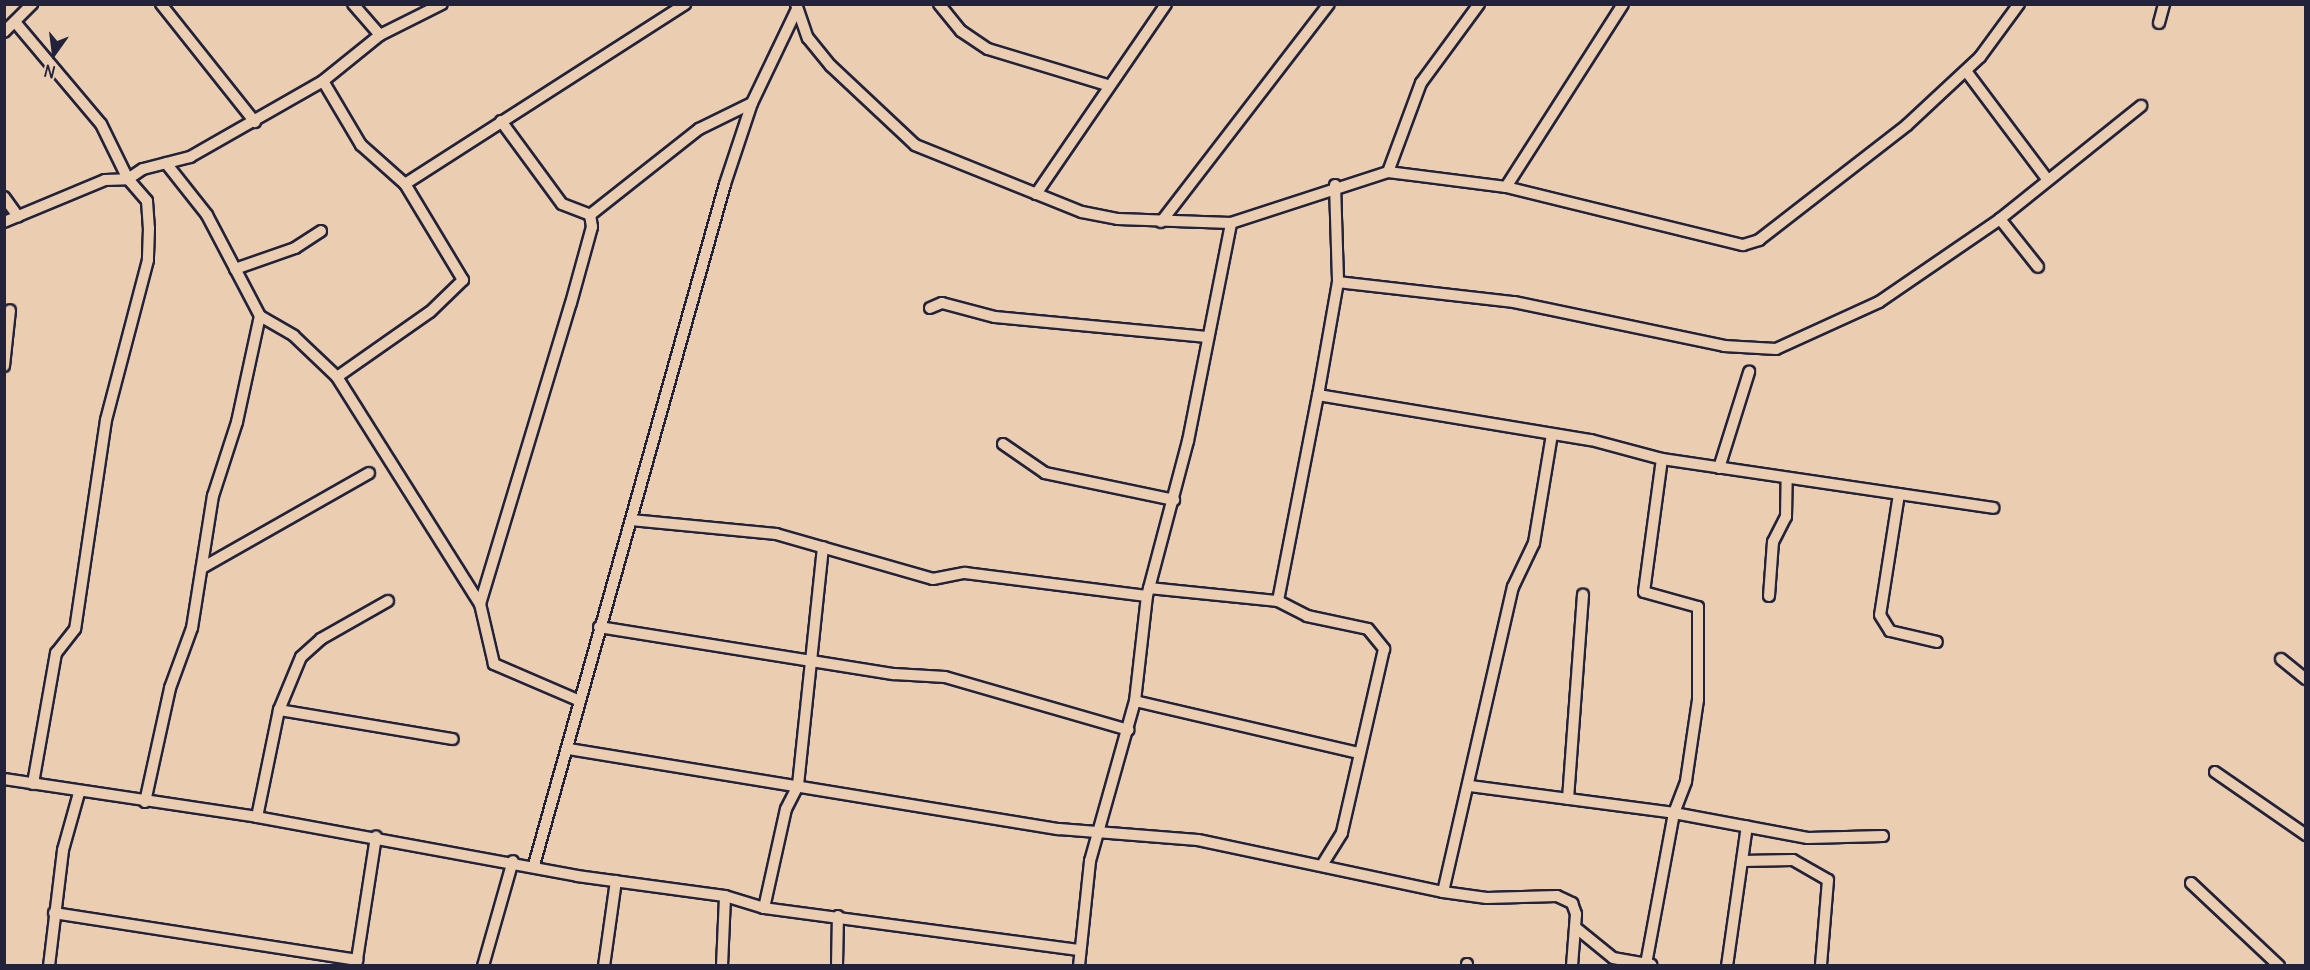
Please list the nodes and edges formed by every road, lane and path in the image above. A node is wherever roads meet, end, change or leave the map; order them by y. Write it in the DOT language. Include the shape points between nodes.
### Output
graph roads {
  1 [pos="32,4"];
  2 [pos="161,4"];
  3 [pos="353,4"];
  4 [pos="442,4"];
  5 [pos="685,4"];
  6 [pos="939,4"];
  7 [pos="1166,4"];
  8 [pos="1329,4"];
  9 [pos="1479,4"];
  10 [pos="1623,4"];
  11 [pos="2019,4"];
  12 [pos="2164,4"];
  13 [pos="797,7"];
  14 [pos="15,22"];
  15 [pos="2159,22"];
  16 [pos="4,32"];
  17 [pos="380,34"];
  18 [pos="1966,72"];
  19 [pos="323,81"];
  20 [pos="1107,85"];
  21 [pos="752,103"];
  22 [pos="2141,106"];
  23 [pos="501,121"];
  24 [pos="255,122"];
  25 [pos="166,163"];
  26 [pos="1388,172"];
  27 [pos="128,179"];
  28 [pos="2047,179"];
  29 [pos="405,184"];
  30 [pos="1335,185"];
  31 [pos="1506,187"];
  32 [pos="1036,194"];
  33 [pos="4,197"];
  34 [pos="590,215"];
  35 [pos="18,216"];
  36 [pos="2000,219"];
  37 [pos="4,222"];
  38 [pos="1161,222"];
  39 [pos="1231,223"];
  40 [pos="321,231"];
  41 [pos="2038,267"];
  42 [pos="235,269"];
  43 [pos="1338,282"];
  44 [pos="930,308"];
  45 [pos="10,310"];
  46 [pos="260,316"];
  47 [pos="1207,338"];
  48 [pos="4,366"];
  49 [pos="1749,372"];
  50 [pos="337,377"];
  51 [pos="1318,395"];
  52 [pos="1552,434"];
  53 [pos="1003,444"];
  54 [pos="1662,459"];
  55 [pos="1719,468"];
  56 [pos="369,473"];
  57 [pos="1787,478"];
  58 [pos="1899,494"];
  59 [pos="1174,500"];
  60 [pos="1993,508"];
  61 [pos="631,520"];
  62 [pos="823,547"];
  63 [pos="202,568"];
  64 [pos="1148,592"];
  65 [pos="1583,595"];
  66 [pos="1769,596"];
  67 [pos="388,601"];
  68 [pos="1278,601"];
  69 [pos="480,604"];
  70 [pos="600,627"];
  71 [pos="1937,642"];
  72 [pos="2281,658"];
  73 [pos="814,660"];
  74 [pos="2306,679"];
  75 [pos="580,701"];
  76 [pos="1135,701"];
  77 [pos="279,710"];
  78 [pos="1129,730"];
  79 [pos="453,739"];
  80 [pos="569,749"];
  81 [pos="1358,753"];
  82 [pos="2215,772"];
  83 [pos="4,779"];
  84 [pos="33,784"];
  85 [pos="798,785"];
  86 [pos="1470,786"];
  87 [pos="78,794"];
  88 [pos="1568,799"];
  89 [pos="145,802"];
  90 [pos="1674,813"];
  91 [pos="257,817"];
  92 [pos="1747,826"];
  93 [pos="1096,834"];
  94 [pos="2306,835"];
  95 [pos="1883,836"];
  96 [pos="376,837"];
  97 [pos="513,861"];
  98 [pos="1742,861"];
  99 [pos="1323,864"];
  100 [pos="534,865"];
  101 [pos="616,881"];
  102 [pos="2191,884"];
  103 [pos="1443,892"];
  104 [pos="725,896"];
  105 [pos="764,908"];
  106 [pos="54,913"];
  107 [pos="838,916"];
  108 [pos="1575,927"];
  109 [pos="1079,950"];
  110 [pos="357,963"];
  111 [pos="1648,965"];
  112 [pos="49,966"];
  113 [pos="483,966"];
  114 [pos="604,966"];
  115 [pos="722,966"];
  116 [pos="837,966"];
  117 [pos="1079,966"];
  118 [pos="1572,966"];
  119 [pos="1727,966"];
  120 [pos="1821,966"];
  121 [pos="2279,966"];
  1 -- 14 [label="street"];
  2 -- 24 [label="street"];
  3 -- 17 [label="street"];
  4 -- 17 [label="street"];
  5 -- 23 [label="street"];
  6 -- 20 [label="street" via="960,31 988,49"];
  7 -- 20 [label="street"];
  8 -- 38 [label="street"];
  9 -- 26 [label="street" via="1421,83"];
  10 -- 31 [label="street"];
  11 -- 18 [label="street"];
  12 -- 15 [label="street"];
  13 -- 21 [label="street"];
  13 -- 32 [label="street" via="808,38 831,66 915,146"];
  14 -- 16 [label="street"];
  14 -- 27 [label="street" via="100,124"];
  17 -- 19 [label="street"];
  18 -- 28 [label="street"];
  18 -- 31 [label="street" via="1898,132 1759,240 1743,245"];
  19 -- 24 [label="street"];
  19 -- 29 [label="street" via="361,145"];
  20 -- 32 [label="street"];
  21 -- 34 [label="street" via="699,129"];
  21 -- 61 [label="street"];
  22 -- 28 [label="street"];
  23 -- 29 [label="street"];
  23 -- 34 [label="street" via="562,204"];
  24 -- 25 [label="street"];
  25 -- 27 [label="street"];
  25 -- 42 [label="street" via="207,215"];
  26 -- 30 [label="street"];
  26 -- 31 [label="street"];
  27 -- 35 [label="street" via="105,180"];
  27 -- 84 [label="street" via="147,201 148,260 106,420 75,629 56,654"];
  28 -- 36 [label="street"];
  29 -- 50 [label="street" via="463,280 430,312"];
  30 -- 39 [label="street"];
  30 -- 43 [label="street"];
  32 -- 38 [label="street" via="1082,212"];
  33 -- 35 [label="street"];
  34 -- 69 [label="street" via="592,227 571,303"];
  35 -- 37 [label="street"];
  36 -- 41 [label="street"];
  36 -- 43 [label="street" via="1879,302 1776,349 1724,346 1514,302"];
  38 -- 39 [label="street"];
  39 -- 47 [label="street"];
  40 -- 42 [label="street" via="294,248"];
  42 -- 46 [label="street"];
  43 -- 51 [label="street"];
  44 -- 47 [label="street" via="942,303 995,317"];
  45 -- 48 [label="street"];
  46 -- 50 [label="street" via="294,336"];
  46 -- 63 [label="street" via="237,422 213,496"];
  47 -- 59 [label="street"];
  49 -- 55 [label="street"];
  50 -- 69 [label="street"];
  51 -- 52 [label="street"];
  51 -- 68 [label="street"];
  52 -- 54 [label="street"];
  52 -- 86 [label="street" via="1534,543 1513,587"];
  53 -- 59 [label="street" via="1045,473"];
  54 -- 55 [label="street"];
  54 -- 90 [label="street" via="1644,592 1698,607 1698,700 1686,781"];
  55 -- 57 [label="street"];
  56 -- 63 [label="street"];
  57 -- 58 [label="street"];
  57 -- 66 [label="street" via="1786,517 1773,542"];
  58 -- 60 [label="street"];
  58 -- 71 [label="street" via="1880,615 1890,631"];
  59 -- 64 [label="street"];
  61 -- 62 [label="street" via="776,534"];
  61 -- 70 [label="street"];
  62 -- 64 [label="street" via="933,579 965,573"];
  62 -- 73 [label="street"];
  63 -- 89 [label="street" via="192,628 170,687"];
  64 -- 68 [label="street"];
  64 -- 76 [label="street"];
  65 -- 88 [label="street"];
  67 -- 77 [label="street" via="307,650"];
  68 -- 81 [label="street" via="1307,616 1368,629 1381,640 1380,672"];
  69 -- 75 [label="street" via="494,664"];
  70 -- 73 [label="street"];
  70 -- 75 [label="street"];
  72 -- 74 [label="street"];
  73 -- 78 [label="street" via="945,677"];
  73 -- 85 [label="street"];
  75 -- 80 [label="street"];
  76 -- 78 [label="street"];
  76 -- 81 [label="street"];
  77 -- 79 [label="street"];
  77 -- 91 [label="street"];
  78 -- 93 [label="street"];
  80 -- 85 [label="street"];
  80 -- 100 [label="street"];
  81 -- 99 [label="street" via="1342,833"];
  82 -- 94 [label="street"];
  83 -- 84 [label="street"];
  84 -- 87 [label="street"];
  85 -- 93 [label="street"];
  85 -- 105 [label="street" via="786,809"];
  86 -- 88 [label="street"];
  86 -- 103 [label="street"];
  87 -- 89 [label="street"];
  87 -- 106 [label="street"];
  88 -- 90 [label="street"];
  89 -- 91 [label="street"];
  90 -- 92 [label="street"];
  90 -- 111 [label="street"];
  91 -- 96 [label="street"];
  92 -- 95 [label="street" via="1808,838"];
  92 -- 98 [label="street"];
  93 -- 99 [label="street" via="1117,831 1198,840"];
  93 -- 109 [label="street"];
  96 -- 97 [label="street"];
  96 -- 110 [label="street"];
  97 -- 100 [label="street"];
  97 -- 113 [label="street"];
  98 -- 119 [label="street"];
  98 -- 120 [label="street" via="1793,860 1828,880"];
  99 -- 103 [label="street"];
  100 -- 101 [label="street"];
  101 -- 104 [label="street"];
  101 -- 114 [label="street"];
  102 -- 121 [label="street"];
  103 -- 108 [label="street" via="1487,898 1557,896 1572,903"];
  104 -- 105 [label="street"];
  104 -- 115 [label="street"];
  105 -- 107 [label="street"];
  106 -- 110 [label="street"];
  106 -- 112 [label="street"];
  107 -- 109 [label="street"];
  107 -- 116 [label="street"];
  108 -- 111 [label="street" via="1613,957"];
  108 -- 118 [label="street"];
  109 -- 117 [label="street"];
}
